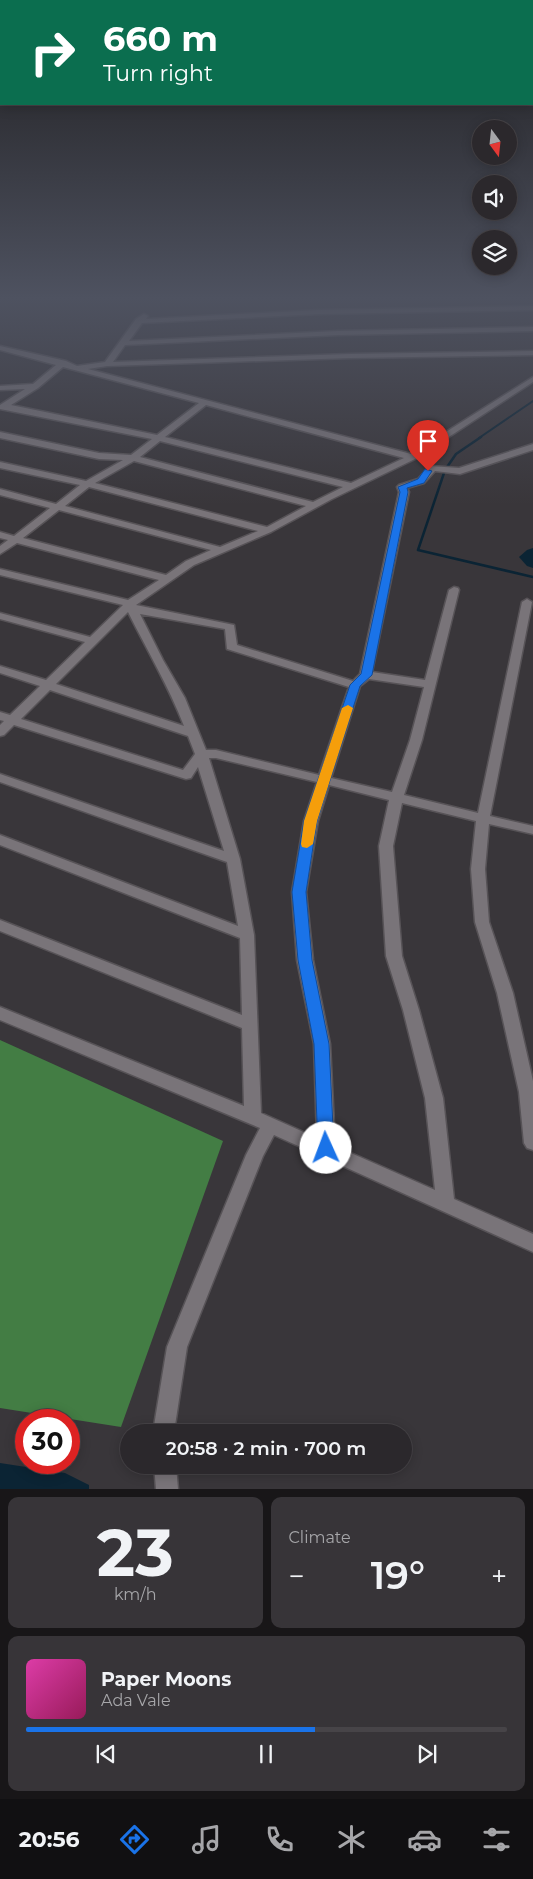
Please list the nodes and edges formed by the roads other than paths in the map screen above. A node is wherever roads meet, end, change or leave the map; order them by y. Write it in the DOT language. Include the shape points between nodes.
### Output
graph roads {
  1 [pos="61,365"];
  2 [pos="69,365"];
  3 [pos="97,365"];
  4 [pos="78,368"];
  5 [pos="533,378"];
  6 [pos="35,386"];
  7 [pos="0,388"];
  8 [pos="205,402"];
  9 [pos="2,407"];
  10 [pos="0,435"];
  11 [pos="159,438"];
  12 [pos="533,447"];
  13 [pos="412,457"];
  14 [pos="133,458"];
  15 [pos="0,465"];
  16 [pos="88,484"];
  17 [pos="352,486"];
  18 [pos="0,492"];
  19 [pos="315,505"];
  20 [pos="58,507"];
  21 [pos="268,530"];
  22 [pos="0,535"];
  23 [pos="16,539"];
  24 [pos="221,550"];
  25 [pos="0,551"];
  26 [pos="0,572"];
  27 [pos="165,578"];
  28 [pos="454,590"];
  29 [pos="527,602"];
  30 [pos="132,606"];
  31 [pos="0,616"];
  32 [pos="92,641"];
  33 [pos="0,669"];
  34 [pos="366,675"];
  35 [pos="50,684"];
  36 [pos="430,684"];
  37 [pos="355,685"];
  38 [pos="0,716"];
  39 [pos="13,720"];
  40 [pos="0,732"];
  41 [pos="192,733"];
  42 [pos="201,754"];
  43 [pos="0,778"];
  44 [pos="325,780"];
  45 [pos="396,799"];
  46 [pos="483,819"];
  47 [pos="533,830"];
  48 [pos="0,840"];
  49 [pos="233,859"];
  50 [pos="0,925"];
  51 [pos="247,935"];
  52 [pos="0,1013"];
  53 [pos="251,1025"];
  54 [pos="262,1120"];
  55 [pos="533,1143"];
  56 [pos="326,1148"];
  57 [pos="445,1203"];
  58 [pos="533,1243"];
  59 [pos="164,1424"];
  60 [pos="166,1474"];
  61 [pos="167,1489"];
  1 -- 6 [label="street"];
  2 -- 4 [label="street"];
  3 -- 4 [label="street"];
  4 -- 8 [label="street"];
  5 -- 13 [label="street"];
  6 -- 7 [label="street"];
  6 -- 9 [label="street"];
  8 -- 11 [label="street"];
  8 -- 13 [label="street"];
  9 -- 11 [label="street"];
  10 -- 14 [label="street" via="99,456"];
  11 -- 14 [label="street"];
  11 -- 17 [label="street"];
  12 -- 34 [label="street" via="460,471 432,468 421,481 402,487 404,492"];
  13 -- 17 [label="street"];
  14 -- 16 [label="street"];
  14 -- 19 [label="street"];
  15 -- 16 [label="street"];
  16 -- 20 [label="street"];
  16 -- 21 [label="street"];
  17 -- 19 [label="street"];
  18 -- 20 [label="street"];
  19 -- 21 [label="street"];
  20 -- 23 [label="street"];
  20 -- 24 [label="street"];
  21 -- 24 [label="street"];
  22 -- 23 [label="street"];
  23 -- 25 [label="street"];
  23 -- 27 [label="street"];
  24 -- 27 [label="street"];
  26 -- 30 [label="street"];
  27 -- 30 [label="street"];
  28 -- 36 [label="street"];
  29 -- 46 [label="street"];
  30 -- 32 [label="street"];
  30 -- 37 [label="street" via="230,627 231,647"];
  30 -- 41 [label="street" via="179,698"];
  31 -- 32 [label="street"];
  32 -- 35 [label="street"];
  33 -- 35 [label="street"];
  34 -- 36 [label="street"];
  34 -- 37 [label="street"];
  35 -- 39 [label="street"];
  35 -- 41 [label="street"];
  36 -- 45 [label="street"];
  37 -- 44 [label="street"];
  38 -- 39 [label="street"];
  39 -- 40 [label="street"];
  39 -- 42 [label="street" via="186,775"];
  41 -- 42 [label="street"];
  42 -- 44 [label="street" via="216,754"];
  42 -- 49 [label="street"];
  43 -- 49 [label="street"];
  44 -- 45 [label="street"];
  44 -- 56 [label="street" via="311,821 299,892 305,960 322,1044"];
  45 -- 46 [label="street"];
  45 -- 57 [label="street" via="386,846 394,956 434,1098"];
  46 -- 47 [label="street"];
  46 -- 55 [label="street" via="478,869 482,922 505,993 527,1092"];
  48 -- 51 [label="street"];
  49 -- 51 [label="street"];
  50 -- 53 [label="street"];
  51 -- 53 [label="street"];
  52 -- 54 [label="street"];
  53 -- 54 [label="street"];
  54 -- 56 [label="street"];
  54 -- 59 [label="street" via="255,1155 177,1347"];
  56 -- 57 [label="street"];
  57 -- 58 [label="street"];
  60 -- 61 [label="street"];
}
